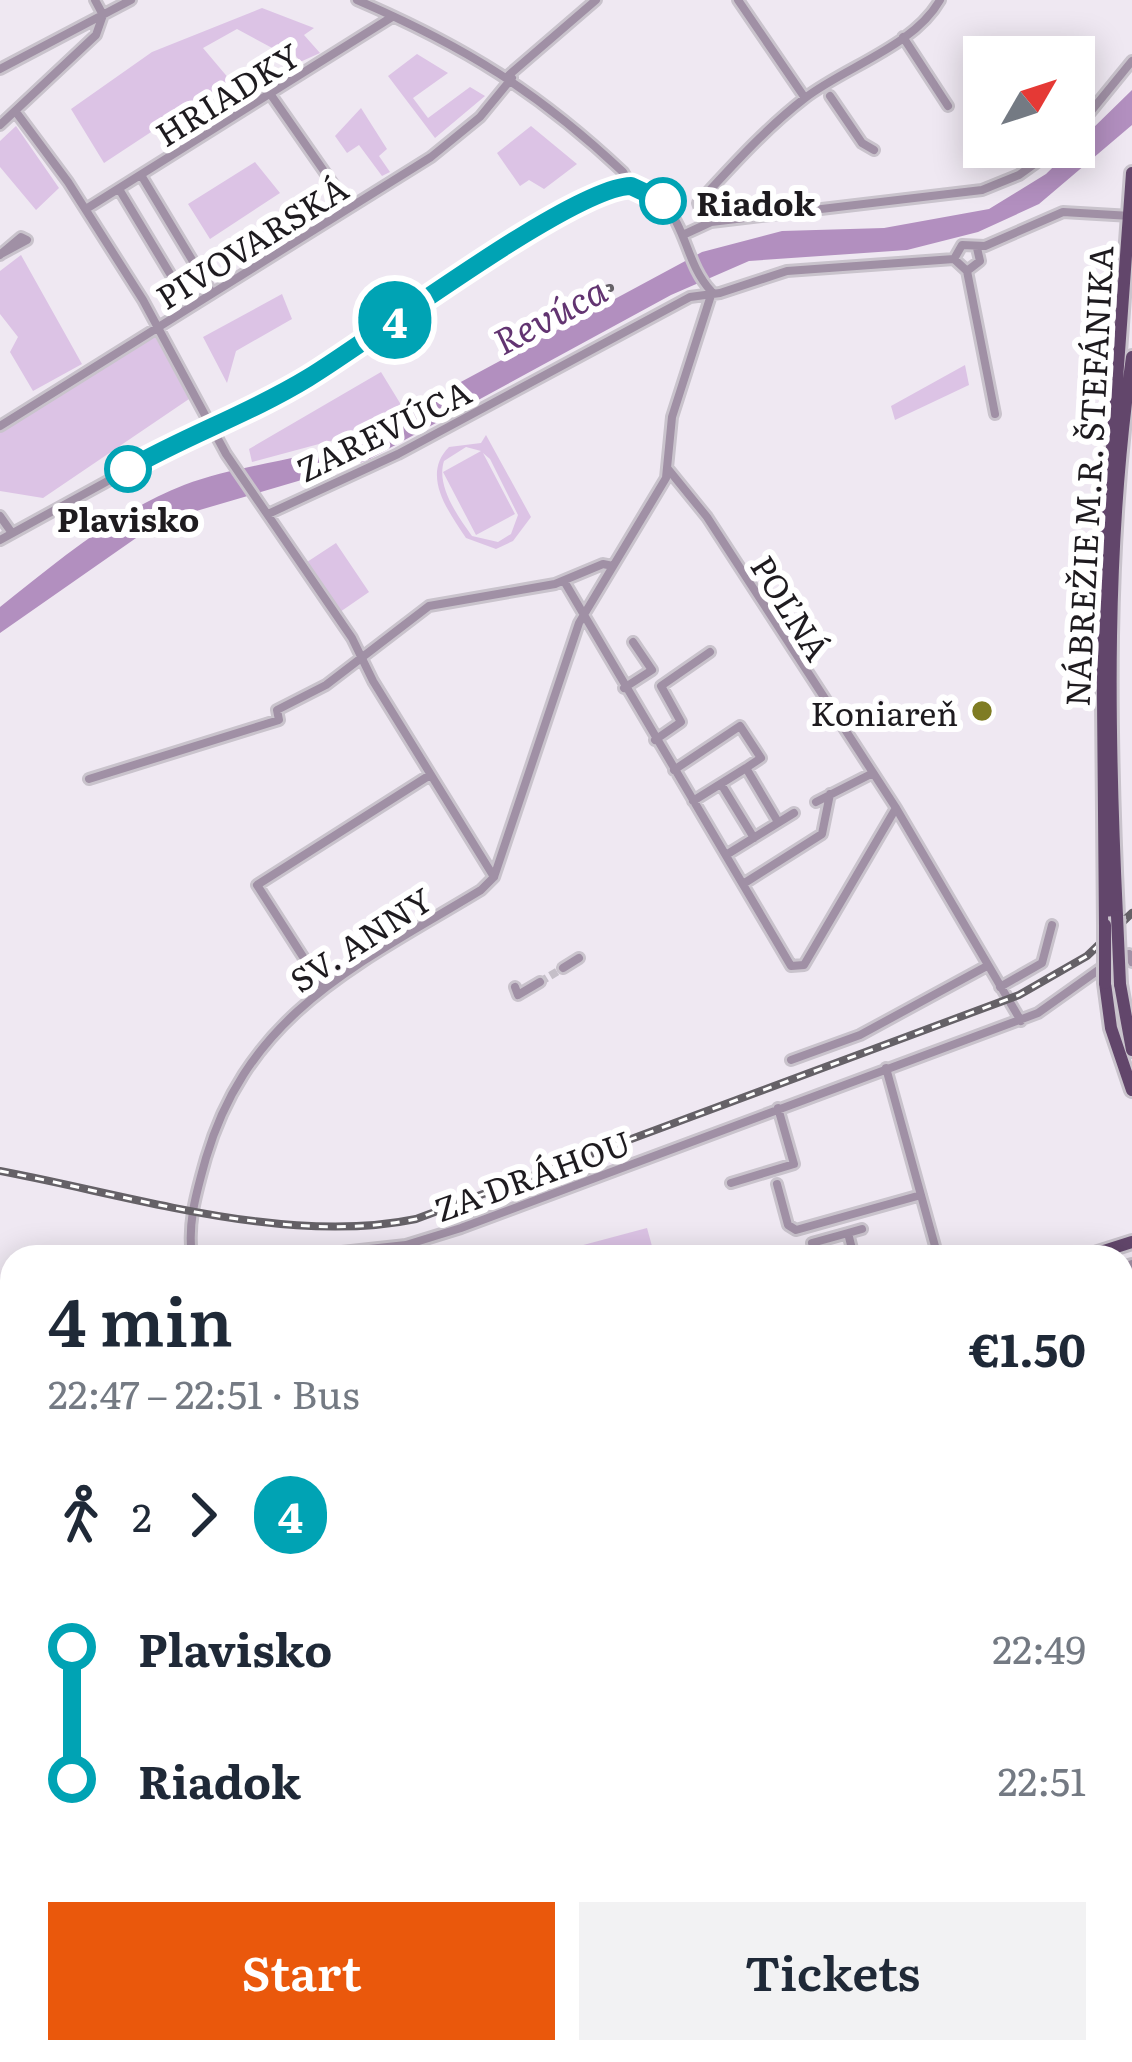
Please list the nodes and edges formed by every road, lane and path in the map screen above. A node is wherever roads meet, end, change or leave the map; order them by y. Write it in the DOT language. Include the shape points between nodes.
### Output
graph roads {
  1 [pos="95,0"];
  2 [pos="131,0"];
  3 [pos="357,0"];
  4 [pos="596,0"];
  5 [pos="738,0"];
  6 [pos="940,0"];
  7 [pos="104,15"];
  8 [pos="394,16"];
  9 [pos="903,37"];
  10 [pos="1132,61"];
  11 [pos="0,69"];
  12 [pos="510,76"];
  13 [pos="827,91"];
  14 [pos="271,95"];
  15 [pos="805,98"];
  16 [pos="948,106"];
  17 [pos="1095,108"];
  18 [pos="16,112"];
  19 [pos="0,125"];
  20 [pos="874,150"];
  21 [pos="1027,168"];
  22 [pos="1132,173"];
  23 [pos="141,175"];
  24 [pos="631,186"];
  25 [pos="119,189"];
  26 [pos="349,207"];
  27 [pos="86,209"];
  28 [pos="1131,216"];
  29 [pos="705,223"];
  30 [pos="685,235"];
  31 [pos="977,248"];
  32 [pos="954,259"];
  33 [pos="967,271"];
  34 [pos="712,292"];
  35 [pos="212,293"];
  36 [pos="190,307"];
  37 [pos="158,327"];
  38 [pos="1132,358"];
  39 [pos="995,414"];
  40 [pos="0,426"];
  41 [pos="212,429"];
  42 [pos="668,470"];
  43 [pos="268,514"];
  44 [pos="0,515"];
  45 [pos="12,533"];
  46 [pos="0,540"];
  47 [pos="613,566"];
  48 [pos="564,581"];
  49 [pos="583,616"];
  50 [pos="633,642"];
  51 [pos="710,652"];
  52 [pos="362,659"];
  53 [pos="624,688"];
  54 [pos="655,740"];
  55 [pos="746,768"];
  56 [pos="674,770"];
  57 [pos="873,773"];
  58 [pos="430,775"];
  59 [pos="88,779"];
  60 [pos="722,784"];
  61 [pos="830,794"];
  62 [pos="693,801"];
  63 [pos="816,802"];
  64 [pos="896,808"];
  65 [pos="794,813"];
  66 [pos="778,822"];
  67 [pos="754,838"];
  68 [pos="726,855"];
  69 [pos="494,877"];
  70 [pos="743,884"];
  71 [pos="1052,925"];
  72 [pos="579,958"];
  73 [pos="1132,962"];
  74 [pos="987,966"];
  75 [pos="563,968"];
  76 [pos="540,982"];
  77 [pos="1113,984"];
  78 [pos="515,987"];
  79 [pos="1000,987"];
  80 [pos="323,988"];
  81 [pos="1021,1021"];
  82 [pos="1132,1050"];
  83 [pos="791,1060"];
  84 [pos="886,1067"];
  85 [pos="1132,1090"];
  86 [pos="778,1108"];
  87 [pos="731,1184"];
  88 [pos="778,1186"];
  89 [pos="921,1195"];
  90 [pos="862,1229"];
  91 [pos="848,1233"];
  92 [pos="812,1243"];
  93 [pos="193,1245"];
  94 [pos="396,1245"];
  95 [pos="851,1245"];
  96 [pos="935,1245"];
  1 -- 7 [label="street"];
  2 -- 7 [label="street"];
  3 -- 8 [label="street"];
  4 -- 12 [label="street, PIVOVARSKÁ"];
  5 -- 15 [label="street"];
  6 -- 9 [label="street"];
  7 -- 11 [label="street"];
  7 -- 18 [label="street" via="96,35"];
  8 -- 12 [label="street"];
  8 -- 14 [label="street, HRIADKY"];
  9 -- 13 [label="street"];
  9 -- 16 [label="street"];
  10 -- 17 [label="street"];
  12 -- 24 [label="street" via="583,134"];
  12 -- 26 [label="street, PIVOVARSKÁ" via="444,147"];
  13 -- 15 [label="street"];
  13 -- 20 [label="street"];
  14 -- 23 [label="street, HRIADKY"];
  14 -- 26 [label="street"];
  15 -- 29 [label="street" via="698,203"];
  18 -- 19 [label="street"];
  18 -- 27 [label="street"];
  21 -- 29 [label="street" via="982,190"];
  22 -- 28 [label="main road, NÁBREŽIE M.R. ŠTEFÁNIKA"];
  23 -- 25 [label="street, HRIADKY"];
  23 -- 35 [label="street"];
  24 -- 30 [label="street" via="668,205"];
  24 -- 41 [label="street" via="563,215"];
  25 -- 27 [label="street, HRIADKY"];
  25 -- 36 [label="street"];
  26 -- 35 [label="street, PIVOVARSKÁ"];
  27 -- 37 [label="street"];
  28 -- 31 [label="street, ZAREVÚCA" via="1042,218"];
  28 -- 77 [label="main road, NÁBREŽIE M.R. ŠTEFÁNIKA, bridge" via="1102,586 1105,926"];
  29 -- 30 [label="street"];
  30 -- 34 [label="street"];
  31 -- 32 [label="street, ZAREVÚCA" via="962,245"];
  31 -- 33 [label="street" via="980,262"];
  32 -- 33 [label="street"];
  32 -- 34 [label="street, ZAREVÚCA" via="800,269"];
  33 -- 39 [label="street"];
  34 -- 42 [label="street" via="676,402"];
  34 -- 43 [label="street, ZAREVÚCA" via="652,314 398,454"];
  35 -- 36 [label="street, PIVOVARSKÁ"];
  36 -- 37 [label="street, PIVOVARSKÁ"];
  37 -- 40 [label="street, PIVOVARSKÁ"];
  37 -- 41 [label="street"];
  38 -- 77 [label="main road, NÁBREŽIE M.R. ŠTEFÁNIKA, bridge" via="1111,587"];
  41 -- 43 [label="street"];
  41 -- 45 [label="street"];
  42 -- 47 [label="street"];
  42 -- 57 [label="street, POĽNÁ"];
  43 -- 52 [label="street"];
  44 -- 45 [label="street"];
  45 -- 46 [label="street"];
  47 -- 48 [label="street"];
  47 -- 49 [label="street"];
  48 -- 49 [label="street"];
  48 -- 52 [label="street" via="429,606"];
  49 -- 53 [label="street"];
  49 -- 69 [label="street"];
  50 -- 53 [label="street" via="652,670"];
  51 -- 54 [label="street" via="661,686 681,722"];
  52 -- 58 [label="street"];
  52 -- 59 [label="street" via="277,710 278,720"];
  53 -- 54 [label="street"];
  54 -- 56 [label="street"];
  55 -- 56 [label="street" via="761,758 740,726"];
  55 -- 60 [label="street"];
  55 -- 66 [label="street"];
  56 -- 62 [label="street"];
  57 -- 61 [label="street"];
  57 -- 64 [label="street, POĽNÁ"];
  58 -- 69 [label="street"];
  58 -- 80 [label="street" via="257,885"];
  60 -- 62 [label="street"];
  60 -- 67 [label="street"];
  61 -- 63 [label="street"];
  61 -- 70 [label="street" via="817,837"];
  62 -- 68 [label="street"];
  64 -- 70 [label="street" via="798,968"];
  64 -- 74 [label="street, POĽNÁ"];
  65 -- 66 [label="street"];
  66 -- 67 [label="street"];
  67 -- 68 [label="street"];
  68 -- 70 [label="street"];
  69 -- 80 [label="street, SV. ANNY"];
  71 -- 79 [label="street" via="1042,963"];
  72 -- 75 [label="street"];
  73 -- 81 [label="street, ZA DRÁHOU" via="1118,955"];
  74 -- 79 [label="street, POĽNÁ"];
  74 -- 83 [label="street" via="860,1035"];
  76 -- 78 [label="street" via="518,994"];
  77 -- 82 [label="main road"];
  77 -- 85 [label="main road" via="1111,1028"];
  79 -- 81 [label="street, POĽNÁ"];
  80 -- 93 [label="street, SV. ANNY" via="290,1011 234,1084 196,1192"];
  81 -- 84 [label="street, ZA DRÁHOU"];
  84 -- 86 [label="street, ZA DRÁHOU"];
  84 -- 89 [label="street"];
  86 -- 87 [label="street" via="794,1164"];
  86 -- 94 [label="street, ZA DRÁHOU"];
  88 -- 89 [label="street" via="796,1229"];
  89 -- 96 [label="street"];
  90 -- 91 [label="street"];
  91 -- 92 [label="street"];
  91 -- 95 [label="street"];
}
